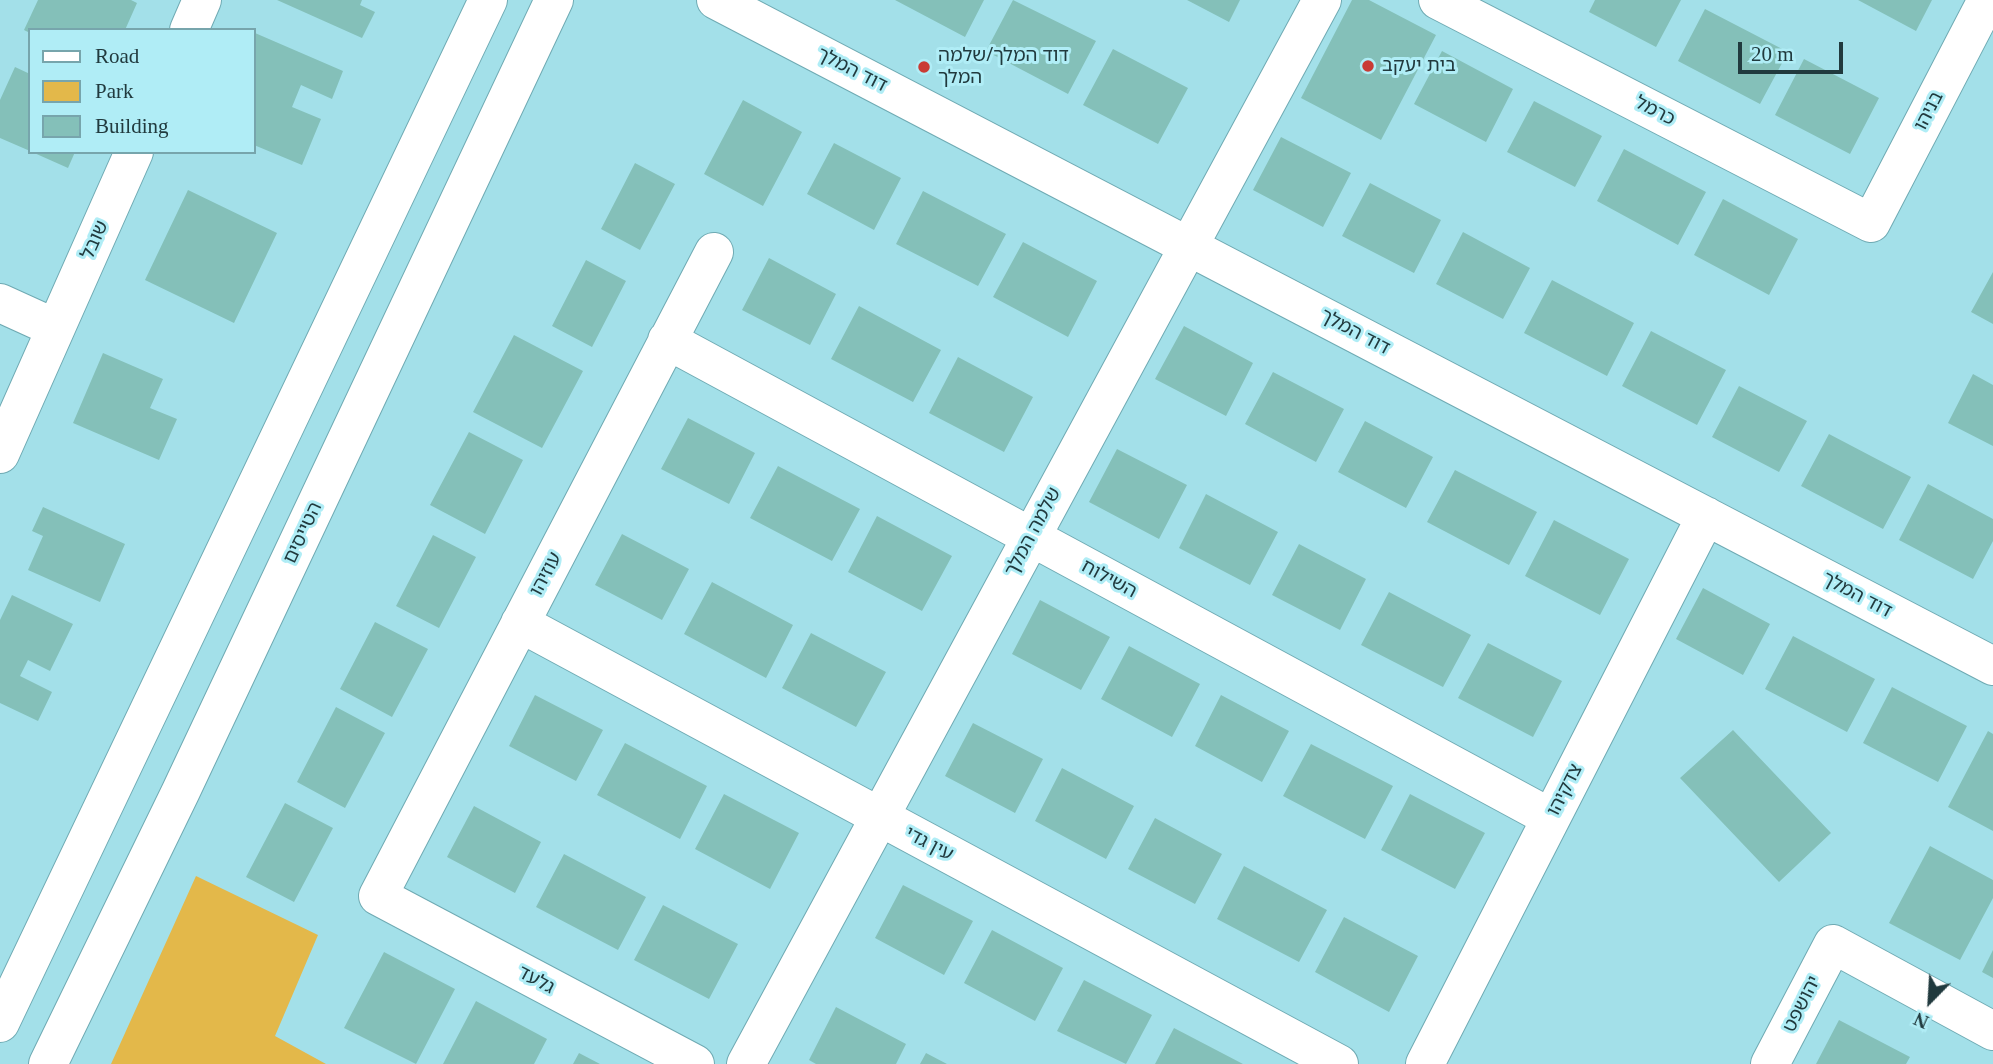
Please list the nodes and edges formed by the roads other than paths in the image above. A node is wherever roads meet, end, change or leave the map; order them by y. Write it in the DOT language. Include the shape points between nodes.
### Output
graph roads {
  1 [pos="202,0"];
  2 [pos="488,0"];
  3 [pos="554,0"];
  4 [pos="716,0"];
  5 [pos="1322,0"];
  6 [pos="1438,0"];
  7 [pos="1987,0"];
  8 [pos="190,28"];
  9 [pos="133,154"];
  10 [pos="1871,223"];
  11 [pos="1189,244"];
  12 [pos="714,252"];
  13 [pos="0,303"];
  14 [pos="55,328"];
  15 [pos="667,340"];
  16 [pos="0,454"];
  17 [pos="1706,516"];
  18 [pos="1031,537"];
  19 [pos="520,623"];
  20 [pos="1991,660"];
  21 [pos="879,817"];
  22 [pos="1551,818"];
  23 [pos="377,896"];
  24 [pos="0,1023"];
  25 [pos="1993,1031"];
  26 [pos="48,1064"];
  27 [pos="695,1064"];
  28 [pos="746,1064"];
  29 [pos="1339,1064"];
  30 [pos="1425,1064"];
  31 [pos="1770,1064"];
  1 -- 8 [label="street"];
  2 -- 24 [label="street"];
  3 -- 26 [label="street, הטייסים"];
  4 -- 11 [label="street, דוד המלך"];
  5 -- 11 [label="street, שלמה המלך"];
  6 -- 10 [label="street, כרמל"];
  7 -- 10 [label="street, בניהו"];
  9 -- 14 [label="street, שובל"];
  11 -- 17 [label="street, דוד המלך"];
  11 -- 18 [label="street, שלמה המלך"];
  12 -- 15 [label="street, עוזיהו"];
  13 -- 14 [label="street"];
  14 -- 16 [label="street, שובל"];
  15 -- 18 [label="street, השילוח"];
  15 -- 19 [label="street, עוזיהו"];
  17 -- 20 [label="street, דוד המלך"];
  17 -- 22 [label="street, צדקיהו"];
  18 -- 21 [label="street, שלמה המלך"];
  18 -- 22 [label="street, השילוח"];
  19 -- 21 [label="street, עין גדי"];
  19 -- 23 [label="street, עוזיהו"];
  21 -- 28 [label="street, שלמה המלך"];
  21 -- 29 [label="street, עין גדי"];
  22 -- 30 [label="street, צדקיהו"];
  23 -- 27 [label="street, גלעד"];
  25 -- 31 [label="street, יהושפט" via="1833,944"];
}
